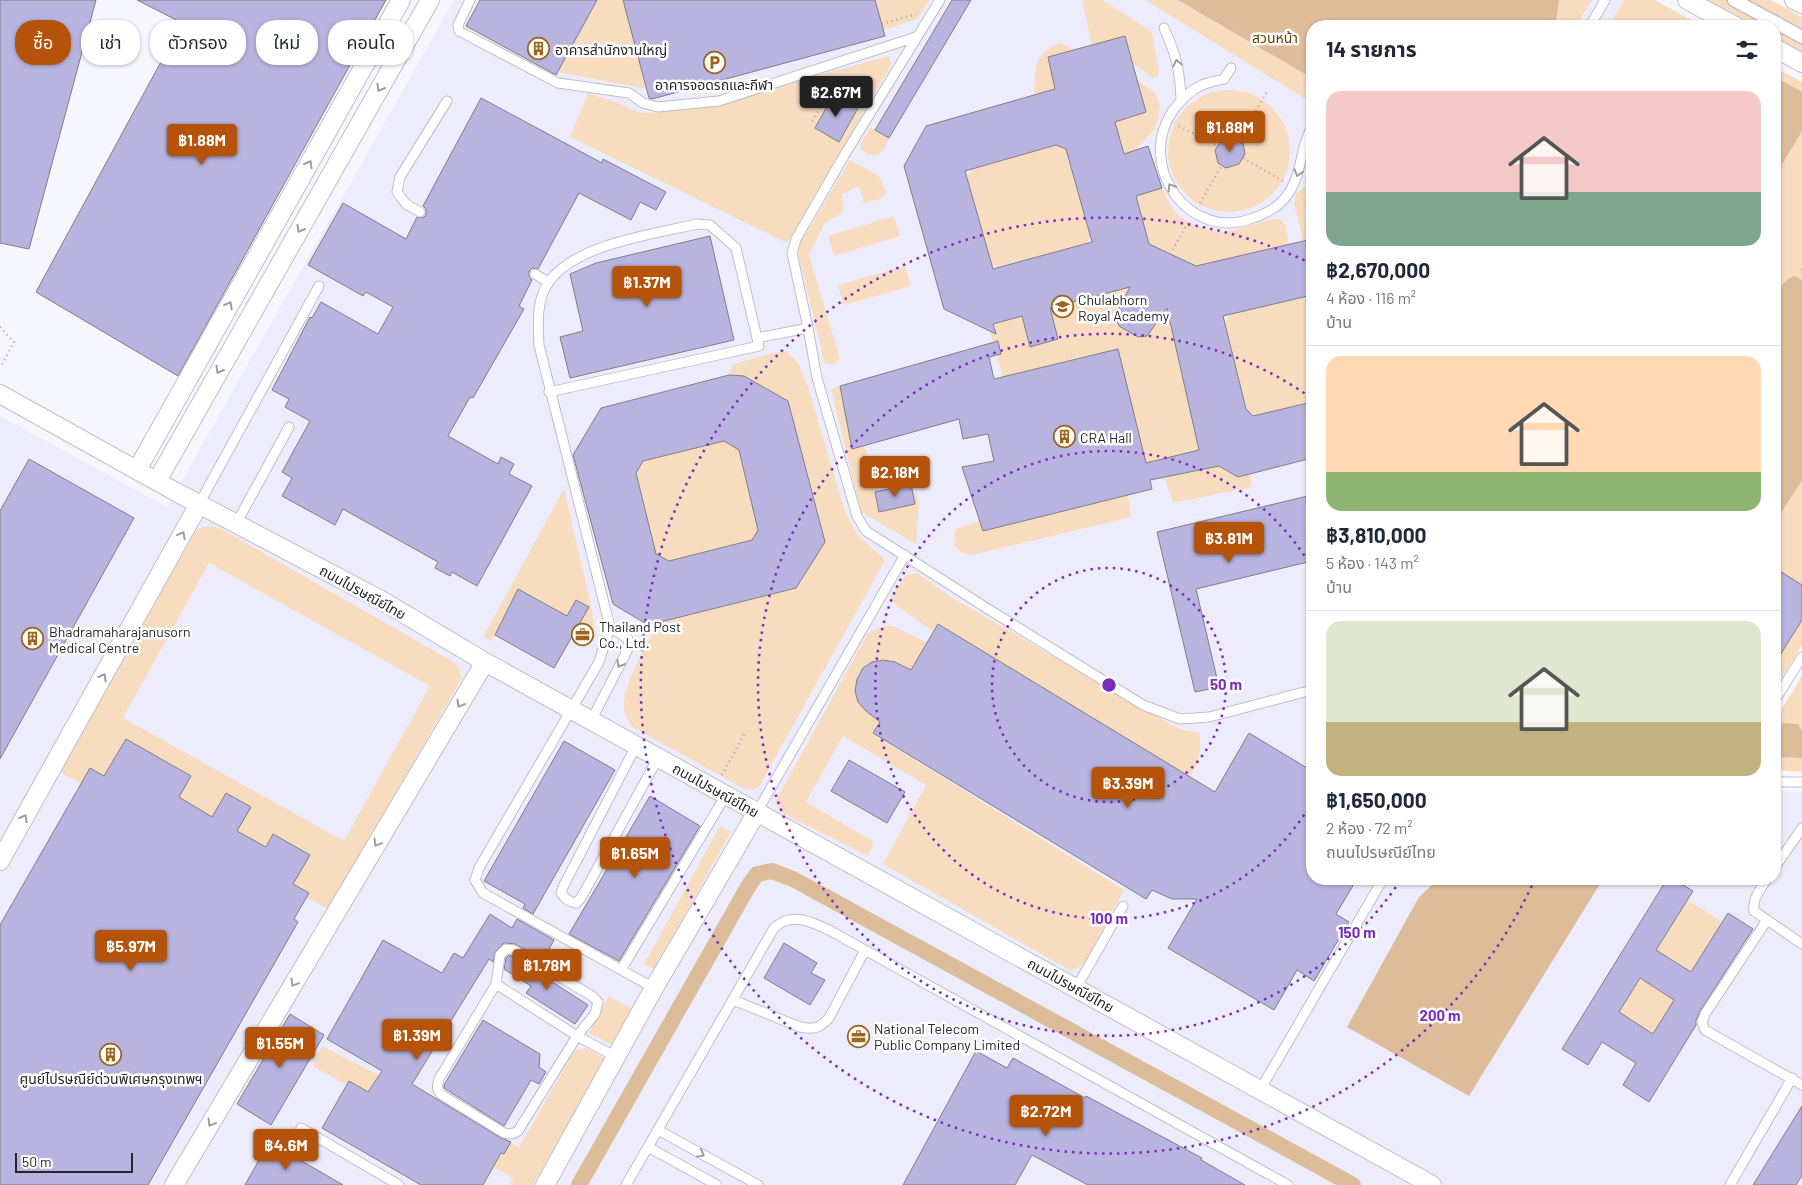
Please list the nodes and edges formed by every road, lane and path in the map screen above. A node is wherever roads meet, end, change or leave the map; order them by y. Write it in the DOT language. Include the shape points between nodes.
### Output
graph roads {
  1 [pos="401,0"];
  2 [pos="430,0"];
  3 [pos="470,0"];
  4 [pos="940,0"];
  5 [pos="1605,0"];
  6 [pos="1687,0"];
  7 [pos="1734,0"];
  8 [pos="1794,0"];
  9 [pos="1802,4"];
  10 [pos="920,8"];
  11 [pos="1593,20"];
  12 [pos="1724,20"];
  13 [pos="1771,20"];
  14 [pos="882,24"];
  15 [pos="1781,26"];
  16 [pos="1164,28"];
  17 [pos="916,37"];
  18 [pos="1802,37"];
  19 [pos="1781,51"];
  20 [pos="1802,63"];
  21 [pos="1232,68"];
  22 [pos="806,73"];
  23 [pos="1268,90"];
  24 [pos="1181,99"];
  25 [pos="447,102"];
  26 [pos="1167,119"];
  27 [pos="812,121"];
  28 [pos="1306,138"];
  29 [pos="1238,141"];
  30 [pos="1218,146"];
  31 [pos="1242,158"];
  32 [pos="1292,186"];
  33 [pos="420,212"];
  34 [pos="535,274"];
  35 [pos="548,282"];
  36 [pos="319,286"];
  37 [pos="0,327"];
  38 [pos="808,328"];
  39 [pos="757,338"];
  40 [pos="0,368"];
  41 [pos="549,392"];
  42 [pos="0,394"];
  43 [pos="164,422"];
  44 [pos="289,427"];
  45 [pos="184,432"];
  46 [pos="137,470"];
  47 [pos="157,481"];
  48 [pos="199,504"];
  49 [pos="236,524"];
  50 [pos="905,555"];
  51 [pos="610,627"];
  52 [pos="1802,657"];
  53 [pos="484,662"];
  54 [pos="1781,690"];
  55 [pos="1306,692"];
  56 [pos="571,710"];
  57 [pos="591,720"];
  58 [pos="746,731"];
  59 [pos="636,746"];
  60 [pos="658,758"];
  61 [pos="1781,782"];
  62 [pos="1802,782"];
  63 [pos="720,792"];
  64 [pos="757,812"];
  65 [pos="1802,828"];
  66 [pos="1781,859"];
  67 [pos="0,861"];
  68 [pos="1380,885"];
  69 [pos="1763,885"];
  70 [pos="1123,906"];
  71 [pos="1767,920"];
  72 [pos="1802,944"];
  73 [pos="865,950"];
  74 [pos="621,970"];
  75 [pos="496,984"];
  76 [pos="654,988"];
  77 [pos="1076,988"];
  78 [pos="732,1000"];
  79 [pos="577,1036"];
  80 [pos="616,1057"];
  81 [pos="1792,1078"];
  82 [pos="1802,1085"];
  83 [pos="1260,1090"];
  84 [pos="301,1128"];
  85 [pos="658,1130"];
  86 [pos="648,1147"];
  87 [pos="174,1185"];
  88 [pos="398,1185"];
  89 [pos="545,1185"];
  90 [pos="626,1185"];
  91 [pos="717,1185"];
  92 [pos="758,1185"];
  93 [pos="1288,1185"];
  94 [pos="1432,1185"];
  95 [pos="1730,1185"];
  43 -- 1 [label="street, one-way"];
  2 -- 45 [label="street, one-way"];
  3 -- 22 [label="lane" via="458,25 460,31 558,83 629,93 658,107 719,101"];
  4 -- 17 [label="lane"];
  5 -- 11 [label="lane"];
  6 -- 12 [label="street"];
  7 -- 13 [label="street"];
  8 -- 9 [label="street"];
  10 -- 14 [label="path" via="915,15"];
  15 -- 18 [label="street"];
  24 -- 16 [label="lane, one-way" via="1174,50"];
  17 -- 22 [label="lane"];
  17 -- 38 [label="lane" via="796,239 792,253"];
  19 -- 20 [label="street"];
  21 -- 24 [label="lane" via="1224,79 1201,86"];
  22 -- 27 [label="path" via="832,89"];
  23 -- 29 [label="path"];
  24 -- 26 [label="lane"];
  25 -- 33 [label="lane" via="400,177 397,192 406,204"];
  26 -- 30 [label="path"];
  32 -- 26 [label="lane, one-way" via="1267,213 1246,221 1223,222 1201,216 1182,204 1168,186 1160,164 1160,141"];
  28 -- 32 [label="lane, one-way" via="1298,178"];
  31 -- 32 [label="path"];
  34 -- 35 [label="lane"];
  35 -- 39 [label="lane" via="565,266 598,248 697,224 710,226 736,248"];
  35 -- 41 [label="lane" via="541,299 538,345"];
  36 -- 48 [label="lane"];
  37 -- 40 [label="path" via="14,342"];
  38 -- 39 [label="lane"];
  38 -- 50 [label="lane" via="817,378 857,516 866,531"];
  39 -- 41 [label="lane" via="760,346"];
  41 -- 51 [label="lane"];
  42 -- 46 [label="street, ถนนไปรษณีย์ไทย"];
  43 -- 45 [label="street" via="171,433"];
  43 -- 46 [label="street"];
  44 -- 49 [label="lane"];
  45 -- 47 [label="street"];
  46 -- 47 [label="street, ถนนไปรษณีย์ไทย"];
  47 -- 48 [label="street, ถนนไปรษณีย์ไทย"];
  48 -- 49 [label="street, ถนนไปรษณีย์ไทย"];
  67 -- 48 [label="street, one-way"];
  49 -- 53 [label="street, ถนนไปรษณีย์ไทย" via="381,600"];
  50 -- 55 [label="lane" via="1143,705 1180,720 1209,717"];
  50 -- 64 [label="lane"];
  51 -- 56 [label="lane" via="599,662"];
  51 -- 57 [label="lane, one-way" via="628,639 629,647"];
  52 -- 54 [label="lane"];
  53 -- 56 [label="street, ถนนไปรษณีย์ไทย"];
  53 -- 87 [label="street, one-way"];
  56 -- 57 [label="street, ถนนไปรษณีย์ไทย"];
  56 -- 74 [label="lane" via="475,880 483,893"];
  57 -- 59 [label="street, ถนนไปรษณีย์ไทย"];
  58 -- 63 [label="path"];
  59 -- 60 [label="street, ถนนไปรษณีย์ไทย"];
  59 -- 60 [label="lane" via="563,887 561,893 571,902 581,898"];
  60 -- 63 [label="street, ถนนไปรษณีย์ไทย"];
  61 -- 62 [label="lane"];
  63 -- 64 [label="street, ถนนไปรษณีย์ไทย"];
  63 -- 74 [label="lane"];
  64 -- 76 [label="street"];
  64 -- 77 [label="street, ถนนไปรษณีย์ไทย"];
  65 -- 66 [label="lane"];
  68 -- 83 [label="lane"];
  69 -- 71 [label="lane" via="1753,904 1754,911"];
  70 -- 77 [label="lane"];
  71 -- 72 [label="lane"];
  71 -- 81 [label="lane" via="1702,1022 1705,1030"];
  73 -- 78 [label="lane" via="810,922 785,921 774,928"];
  73 -- 78 [label="lane" via="829,1018 812,1030"];
  73 -- 93 [label="lane"];
  74 -- 76 [label="lane"];
  75 -- 79 [label="lane"];
  75 -- 79 [label="lane" via="500,955 506,949 514,950 592,996 598,1002 595,1014"];
  75 -- 79 [label="lane" via="439,1079 438,1092 442,1095 504,1133 512,1134 518,1131"];
  76 -- 80 [label="street"];
  77 -- 83 [label="street, ถนนไปรษณีย์ไทย"];
  78 -- 85 [label="lane"];
  79 -- 80 [label="lane"];
  80 -- 89 [label="street"];
  81 -- 82 [label="lane"];
  81 -- 95 [label="lane"];
  83 -- 94 [label="street, ถนนไปรษณีย์ไทย"];
  84 -- 88 [label="lane"];
  85 -- 86 [label="lane"];
  85 -- 92 [label="lane, one-way"];
  86 -- 90 [label="lane"];
  86 -- 91 [label="lane"];
}
